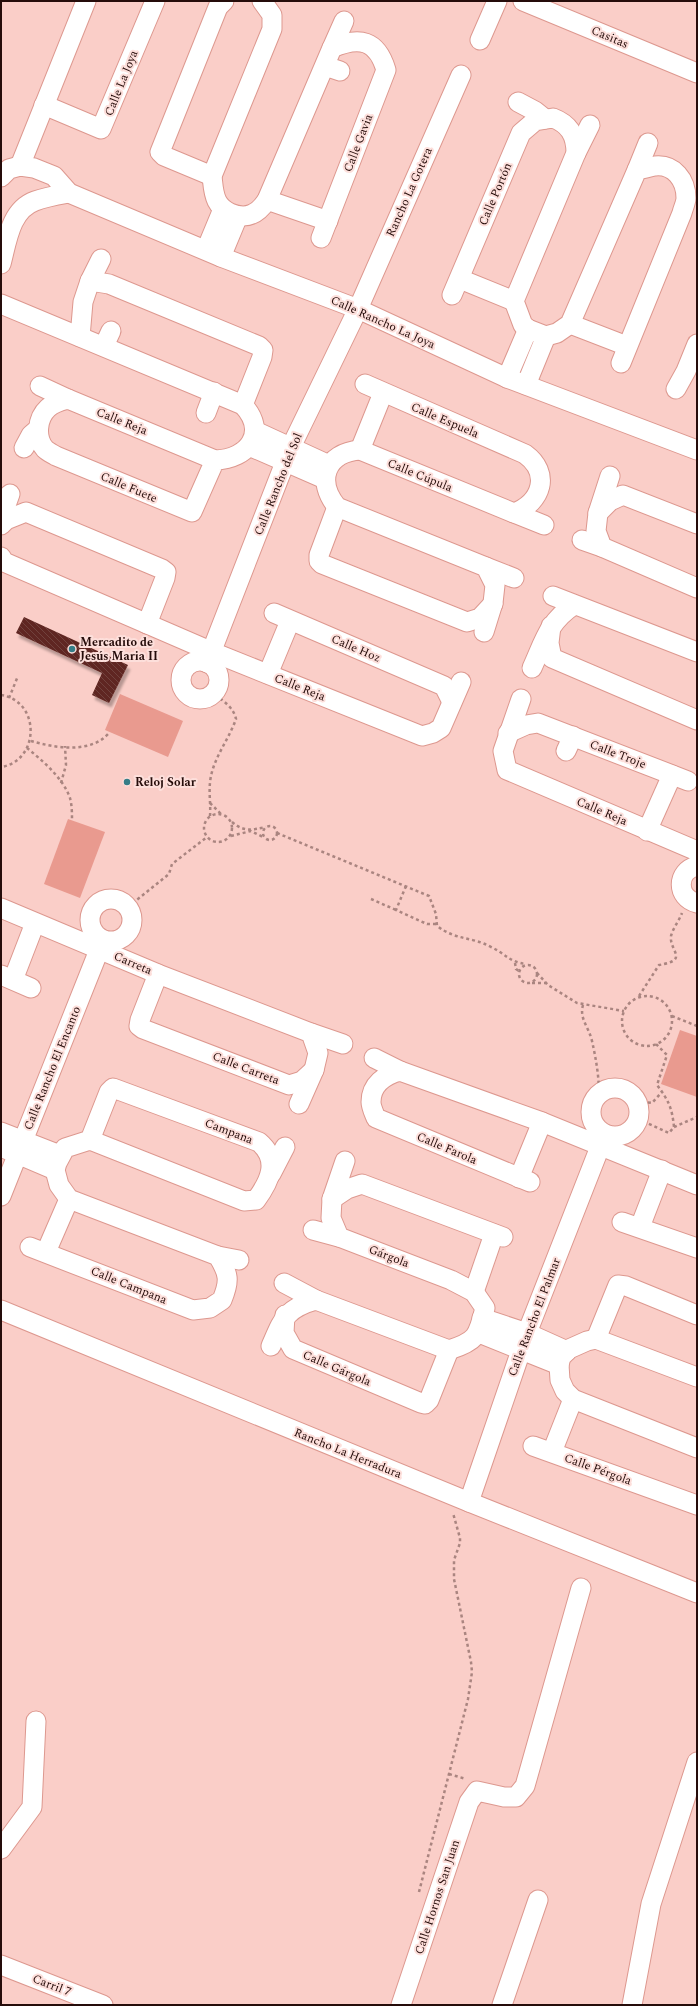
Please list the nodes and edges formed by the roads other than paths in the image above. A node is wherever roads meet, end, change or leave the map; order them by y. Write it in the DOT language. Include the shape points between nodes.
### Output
graph roads {
  1 [pos="86,1"];
  2 [pos="155,1"];
  3 [pos="224,1"];
  4 [pos="262,1"];
  5 [pos="497,1"];
  6 [pos="523,1"];
  7 [pos="344,21"];
  8 [pos="480,40"];
  9 [pos="332,48"];
  10 [pos="697,74"];
  11 [pos="461,75"];
  12 [pos="518,102"];
  13 [pos="44,105"];
  14 [pos="544,119"];
  15 [pos="590,125"];
  16 [pos="648,144"];
  17 [pos="576,153"];
  18 [pos="27,167"];
  19 [pos="637,170"];
  20 [pos="688,175"];
  21 [pos="212,176"];
  22 [pos="1,177"];
  23 [pos="69,193"];
  24 [pos="41,199"];
  25 [pos="267,200"];
  26 [pos="230,213"];
  27 [pos="213,253"];
  28 [pos="102,260"];
  29 [pos="1,264"];
  30 [pos="460,279"];
  31 [pos="90,281"];
  32 [pos="452,295"];
  33 [pos="514,301"];
  34 [pos="1,304"];
  35 [pos="358,309"];
  36 [pos="570,324"];
  37 [pos="528,329"];
  38 [pos="80,336"];
  39 [pos="546,336"];
  40 [pos="697,344"];
  41 [pos="692,373"];
  42 [pos="507,378"];
  43 [pos="365,384"];
  44 [pos="526,385"];
  45 [pos="40,386"];
  46 [pos="676,389"];
  47 [pos="214,392"];
  48 [pos="383,393"];
  49 [pos="243,404"];
  50 [pos="76,407"];
  51 [pos="206,413"];
  52 [pos="40,423"];
  53 [pos="252,438"];
  54 [pos="24,448"];
  55 [pos="360,450"];
  56 [pos="697,450"];
  57 [pos="288,455"];
  58 [pos="215,460"];
  59 [pos="327,472"];
  60 [pos="610,476"];
  61 [pos="10,494"];
  62 [pos="337,507"];
  63 [pos="514,513"];
  64 [pos="598,513"];
  65 [pos="1,519"];
  66 [pos="697,524"];
  67 [pos="1,525"];
  68 [pos="544,525"];
  69 [pos="582,540"];
  70 [pos="602,547"];
  71 [pos="1,557"];
  72 [pos="475,567"];
  73 [pos="514,578"];
  74 [pos="697,588"];
  75 [pos="553,596"];
  76 [pos="493,603"];
  77 [pos="574,605"];
  78 [pos="147,624"];
  79 [pos="550,626"];
  80 [pos="484,632"];
  81 [pos="696,648"];
  82 [pos="208,657"];
  83 [pos="532,668"];
  84 [pos="268,674"];
  85 [pos="461,682"];
  86 [pos="521,699"];
  87 [pos="449,709"];
  88 [pos="696,717"];
  89 [pos="508,733"];
  90 [pos="648,831"];
  91 [pos="697,851"];
  92 [pos="697,866"];
  93 [pos="691,900"];
  94 [pos="1,908"];
  95 [pos="35,923"];
  96 [pos="102,945"];
  97 [pos="158,974"];
  98 [pos="7,978"];
  99 [pos="31,988"];
  100 [pos="139,1026"];
  101 [pos="311,1033"];
  102 [pos="343,1044"];
  103 [pos="374,1058"];
  104 [pos="314,1070"];
  105 [pos="400,1071"];
  106 [pos="299,1104"];
  107 [pos="542,1122"];
  108 [pos="1,1132"];
  109 [pos="90,1140"];
  110 [pos="603,1140"];
  111 [pos="14,1147"];
  112 [pos="285,1147"];
  113 [pos="345,1161"];
  114 [pos="57,1163"];
  115 [pos="662,1170"];
  116 [pos="270,1175"];
  117 [pos="697,1185"];
  118 [pos="1,1196"];
  119 [pos="69,1199"];
  120 [pos="332,1199"];
  121 [pos="622,1222"];
  122 [pos="640,1227"];
  123 [pos="313,1230"];
  124 [pos="339,1237"];
  125 [pos="697,1248"];
  126 [pos="218,1256"];
  127 [pos="239,1260"];
  128 [pos="284,1283"];
  129 [pos="474,1292"];
  130 [pos="316,1300"];
  131 [pos="1,1310"];
  132 [pos="697,1315"];
  133 [pos="285,1316"];
  134 [pos="481,1325"];
  135 [pos="596,1340"];
  136 [pos="524,1342"];
  137 [pos="271,1346"];
  138 [pos="449,1350"];
  139 [pos="562,1358"];
  140 [pos="697,1378"];
  141 [pos="573,1399"];
  142 [pos="533,1446"];
  143 [pos="697,1448"];
  144 [pos="552,1452"];
  145 [pos="469,1502"];
  146 [pos="697,1505"];
  147 [pos="581,1588"];
  148 [pos="697,1593"];
  149 [pos="36,1721"];
  150 [pos="697,1762"];
  151 [pos="1,1849"];
  152 [pos="538,1900"];
  153 [pos="1,1965"];
  154 [pos="103,2005"];
  155 [pos="401,2005"];
  156 [pos="502,2005"];
  157 [pos="632,2005"];
  1 -- 13 [label="street"];
  2 -- 13 [label="street, Calle La Joya" via="101,129"];
  3 -- 21 [label="street" via="218,7 219,25 160,152"];
  4 -- 21 [label="street" via="272,15 272,29 260,40"];
  5 -- 8 [label="street"];
  6 -- 10 [label="street, Casitas"];
  7 -- 9 [label="street"];
  9 -- 25 [label="street" via="332,68"];
  9 -- 25 [label="street, Calle Gavia" via="356,41 366,42 376,50 386,70 375,84 325,230"];
  11 -- 35 [label="street, Rancho La Gotera"];
  12 -- 14 [label="street"];
  13 -- 18 [label="street"];
  14 -- 17 [label="street" via="553,118 568,126 576,141"];
  14 -- 30 [label="street, Calle Portón" via="527,126 521,133 520,149"];
  15 -- 17 [label="street"];
  16 -- 19 [label="street"];
  17 -- 33 [label="street" via="562,167"];
  18 -- 22 [label="street" via="9,169"];
  18 -- 23 [label="street" via="54,176"];
  18 -- 24 [label="street" via="40,178"];
  19 -- 20 [label="street" via="657,166"];
  19 -- 36 [label="street" via="632,193"];
  20 -- 36 [label="street" via="684,184 686,199 675,210 624,354"];
  21 -- 26 [label="street" via="217,201"];
  23 -- 24 [label="street"];
  23 -- 27 [label="street, Calle Rancho La Joya"];
  24 -- 29 [label="street" via="19,212 12,223"];
  25 -- 26 [label="street" via="261,209 251,216"];
  26 -- 27 [label="street"];
  27 -- 35 [label="street, Calle Rancho La Joya"];
  28 -- 31 [label="street"];
  30 -- 32 [label="street, Calle Portón"];
  30 -- 33 [label="street"];
  31 -- 38 [label="street" via="84,302"];
  31 -- 49 [label="street" via="109,284 125,298 259,346 263,350 262,357"];
  33 -- 37 [label="street" via="523,325"];
  34 -- 38 [label="street"];
  35 -- 42 [label="street, Calle Rancho La Joya"];
  35 -- 57 [label="street, Calle Rancho del Sol"];
  36 -- 39 [label="street" via="556,334"];
  37 -- 39 [label="street"];
  37 -- 42 [label="street"];
  38 -- 47 [label="street" via="108,339"];
  39 -- 44 [label="street"];
  40 -- 41 [label="street"];
  41 -- 46 [label="street"];
  42 -- 44 [label="street, Calle Rancho La Joya"];
  43 -- 48 [label="street, Calle Espuela"];
  44 -- 56 [label="street, Calle Rancho La Joya"];
  45 -- 50 [label="street, Calle Reja"];
  47 -- 49 [label="street"];
  47 -- 51 [label="street"];
  48 -- 55 [label="street"];
  48 -- 63 [label="street, Calle Espuela" via="514,455 525,454 536,463 540,473 536,498"];
  49 -- 53 [label="street" via="254,421"];
  50 -- 52 [label="street" via="59,401 48,407"];
  50 -- 58 [label="street, Calle Reja" via="193,442"];
  52 -- 54 [label="street"];
  52 -- 58 [label="street, Calle Fuete" via="40,440 45,449 56,456 69,454 192,512"];
  53 -- 57 [label="street"];
  53 -- 58 [label="street" via="243,452 229,459"];
  55 -- 59 [label="street" via="341,454"];
  55 -- 63 [label="street, Calle Cúpula" via="496,499"];
  57 -- 59 [label="street"];
  57 -- 82 [label="street, Calle Rancho del Sol"];
  59 -- 62 [label="street" via="331,499"];
  60 -- 64 [label="street"];
  61 -- 65 [label="street"];
  62 -- 72 [label="street"];
  62 -- 76 [label="street" via="319,561 452,611 467,622 480,618"];
  63 -- 68 [label="street, Calle Cúpula"];
  64 -- 66 [label="street" via="610,500 622,495 638,507"];
  64 -- 70 [label="street" via="596,531"];
  67 -- 78 [label="street" via="6,520 26,512 35,523 162,568 166,572"];
  69 -- 70 [label="street"];
  70 -- 74 [label="street" via="623,547"];
  71 -- 78 [label="street, Calle Reja" via="4,562 22,562"];
  72 -- 73 [label="street"];
  72 -- 76 [label="street" via="495,585"];
  75 -- 77 [label="street"];
  76 -- 80 [label="street"];
  77 -- 79 [label="street" via="560,614"];
  77 -- 81 [label="street" via="592,618"];
  78 -- 82 [label="street, Calle Reja"];
  79 -- 83 [label="street"];
  79 -- 88 [label="street" via="549,643 552,658 575,662"];
  82 -- 82 [label="street" via="219,678 217,690 214,694 196,699 182,686 181,679 187,667"];
  82 -- 84 [label="street, Calle Reja"];
  84 -- 87 [label="street, Calle Reja" via="422,736 441,728"];
  84 -- 87 [label="street, Calle Hoz" via="282,617 444,686"];
  85 -- 87 [label="street"];
  86 -- 89 [label="street"];
  89 -- 90 [label="street, Calle Reja" via="503,751 507,770 550,781"];
  89 -- 90 [label="street, Calle Troje" via="538,723 570,744 680,778"];
  90 -- 91 [label="street, Calle Reja"];
  92 -- 93 [label="street" via="688,870 681,880 682,892"];
  94 -- 95 [label="street, Carreta"];
  95 -- 96 [label="street, Carreta"];
  95 -- 98 [label="street"];
  96 -- 96 [label="street" via="126,935 132,921 128,907 122,902 108,899 101,901 92,910 89,923"];
  96 -- 97 [label="street, Carreta"];
  96 -- 111 [label="street, Calle Rancho El Encanto"];
  97 -- 100 [label="street, Carreta"];
  97 -- 101 [label="street"];
  98 -- 99 [label="street"];
  100 -- 104 [label="street, Calle Carreta" via="289,1085 302,1081"];
  101 -- 102 [label="street"];
  101 -- 104 [label="street" via="318,1053"];
  103 -- 105 [label="street"];
  104 -- 106 [label="street"];
  105 -- 107 [label="street" via="436,1090"];
  105 -- 107 [label="street, Calle Farola" via="385,1075 375,1087 371,1102 376,1118 419,1130 524,1180"];
  107 -- 110 [label="street"];
  108 -- 111 [label="street"];
  109 -- 114 [label="street" via="65,1148"];
  109 -- 116 [label="street, Campana" via="244,1201 256,1200"];
  109 -- 116 [label="street, Campana" via="109,1092 113,1088 259,1142 268,1150 271,1161"];
  110 -- 110 [label="street" via="623,1135 635,1126 637,1110 628,1092 622,1089 606,1090 599,1094 591,1108 591,1117"];
  110 -- 115 [label="street"];
  110 -- 136 [label="street, Calle Rancho El Palmar"];
  111 -- 114 [label="street"];
  111 -- 118 [label="street, Calle Rancho El Encanto"];
  112 -- 116 [label="street"];
  113 -- 120 [label="street"];
  114 -- 119 [label="street" via="58,1185"];
  115 -- 117 [label="street"];
  115 -- 122 [label="street"];
  119 -- 126 [label="street"];
  119 -- 126 [label="street, Calle Campana" via="38,1249 193,1310 210,1308 222,1300 228,1281 227,1270"];
  120 -- 124 [label="street" via="331,1218"];
  120 -- 129 [label="street" via="347,1189 362,1184 498,1236"];
  121 -- 122 [label="street"];
  122 -- 125 [label="street"];
  123 -- 124 [label="street"];
  124 -- 129 [label="street, Gárgola" via="448,1287"];
  126 -- 127 [label="street"];
  128 -- 130 [label="street"];
  129 -- 134 [label="street, Gárgola" via="485,1308"];
  130 -- 133 [label="street" via="300,1304"];
  130 -- 138 [label="street" via="432,1335"];
  131 -- 145 [label="street, Rancho La Herradura"];
  132 -- 135 [label="street" via="618,1285"];
  133 -- 137 [label="street"];
  133 -- 138 [label="street, Calle Gárgola" via="284,1333 293,1349 425,1404 429,1400"];
  134 -- 136 [label="street"];
  134 -- 138 [label="street" via="473,1340"];
  135 -- 139 [label="street" via="576,1344"];
  135 -- 140 [label="street"];
  136 -- 139 [label="street"];
  136 -- 145 [label="street, Calle Rancho El Palmar"];
  139 -- 141 [label="street" via="560,1380 565,1391"];
  141 -- 143 [label="street"];
  141 -- 144 [label="street, Calle Pérgola"];
  142 -- 144 [label="street"];
  144 -- 146 [label="street, Calle Pérgola"];
  145 -- 148 [label="street, Rancho La Herradura"];
  147 -- 155 [label="street, Calle Hornos San Juan" via="525,1786 516,1797 504,1797 477,1790 468,1802"];
  149 -- 151 [label="street" via="32,1807"];
  150 -- 157 [label="street" via="651,1904"];
  152 -- 156 [label="street"];
  153 -- 154 [label="street, Carril 7"];
}
